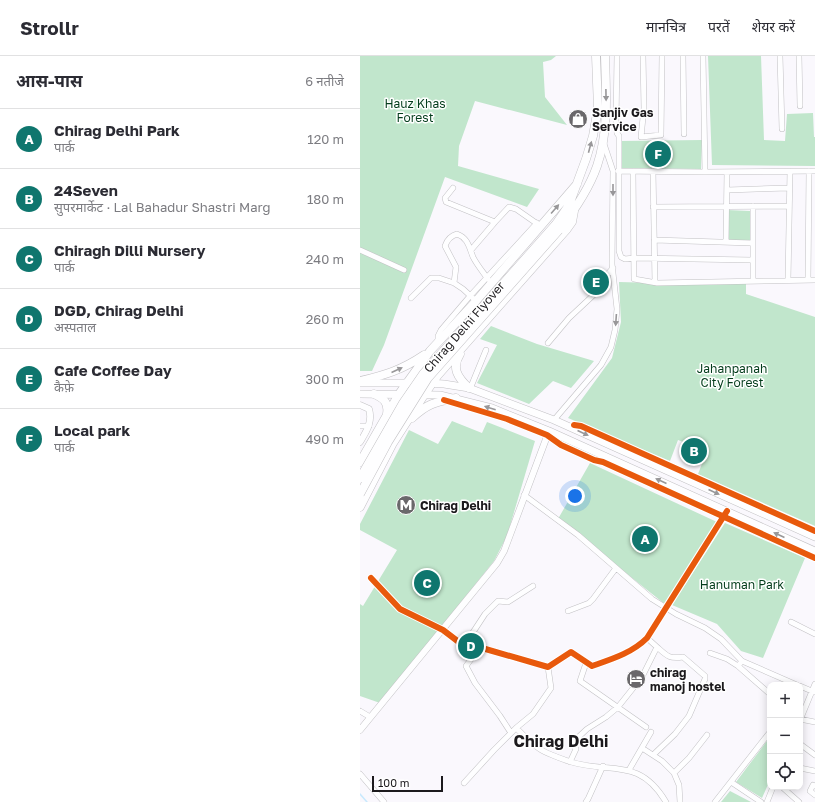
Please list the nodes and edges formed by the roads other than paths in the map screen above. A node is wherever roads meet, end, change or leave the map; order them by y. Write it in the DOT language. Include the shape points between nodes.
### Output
graph roads {
  1 [pos="596,56"];
  2 [pos="605,56"];
  3 [pos="617,56"];
  4 [pos="643,56"];
  5 [pos="662,56"];
  6 [pos="683,56"];
  7 [pos="703,56"];
  8 [pos="780,56"];
  9 [pos="799,56"];
  10 [pos="800,106"];
  11 [pos="782,129"];
  12 [pos="684,134"];
  13 [pos="603,139"];
  14 [pos="613,171"];
  15 [pos="620,171"];
  16 [pos="633,171"];
  17 [pos="653,171"];
  18 [pos="790,171"];
  19 [pos="809,171"];
  20 [pos="815,171"];
  21 [pos="705,172"];
  22 [pos="727,172"];
  23 [pos="577,184"];
  24 [pos="453,188"];
  25 [pos="789,188"];
  26 [pos="727,190"];
  27 [pos="726,206"];
  28 [pos="753,206"];
  29 [pos="789,206"];
  30 [pos="653,207"];
  31 [pos="574,211"];
  32 [pos="495,222"];
  33 [pos="539,224"];
  34 [pos="558,227"];
  35 [pos="654,240"];
  36 [pos="726,242"];
  37 [pos="752,243"];
  38 [pos="360,250"];
  39 [pos="471,250"];
  40 [pos="634,258"];
  41 [pos="654,258"];
  42 [pos="752,260"];
  43 [pos="613,268"];
  44 [pos="404,270"];
  45 [pos="489,280"];
  46 [pos="788,280"];
  47 [pos="808,280"];
  48 [pos="815,280"];
  49 [pos="753,281"];
  50 [pos="454,283"];
  51 [pos="654,283"];
  52 [pos="411,298"];
  53 [pos="474,300"];
  54 [pos="490,316"];
  55 [pos="467,341"];
  56 [pos="548,343"];
  57 [pos="486,350"];
  58 [pos="430,351"];
  59 [pos="360,382"];
  60 [pos="406,383"];
  61 [pos="432,383"];
  62 [pos="469,389"];
  63 [pos="360,394"];
  64 [pos="374,394"];
  65 [pos="399,394"];
  66 [pos="424,394"];
  67 [pos="456,398"];
  68 [pos="360,405"];
  69 [pos="386,416"];
  70 [pos="554,420"];
  71 [pos="360,426"];
  72 [pos="369,426"];
  73 [pos="404,426"];
  74 [pos="549,431"];
  75 [pos="360,442"];
  76 [pos="360,462"];
  77 [pos="360,478"];
  78 [pos="360,494"];
  79 [pos="524,495"];
  80 [pos="360,505"];
  81 [pos="727,511"];
  82 [pos="815,538"];
  83 [pos="815,551"];
  84 [pos="616,568"];
  85 [pos="371,578"];
  86 [pos="532,586"];
  87 [pos="666,608"];
  88 [pos="568,611"];
  89 [pos="791,622"];
  90 [pos="443,630"];
  91 [pos="815,634"];
  92 [pos="647,638"];
  93 [pos="464,646"];
  94 [pos="657,647"];
  95 [pos="478,650"];
  96 [pos="710,653"];
  97 [pos="586,663"];
  98 [pos="740,664"];
  99 [pos="548,667"];
  100 [pos="789,682"];
  101 [pos="815,684"];
  102 [pos="803,687"];
  103 [pos="767,691"];
  104 [pos="814,692"];
  105 [pos="618,707"];
  106 [pos="360,711"];
  107 [pos="370,717"];
  108 [pos="801,718"];
  109 [pos="803,720"];
  110 [pos="815,722"];
  111 [pos="646,727"];
  112 [pos="516,728"];
  113 [pos="360,730"];
  114 [pos="651,732"];
  115 [pos="511,733"];
  116 [pos="707,735"];
  117 [pos="767,736"];
  118 [pos="803,746"];
  119 [pos="642,748"];
  120 [pos="653,754"];
  121 [pos="815,756"];
  122 [pos="570,762"];
  123 [pos="603,766"];
  124 [pos="803,769"];
  125 [pos="629,770"];
  126 [pos="815,771"];
  127 [pos="674,773"];
  128 [pos="360,774"];
  129 [pos="731,782"];
  130 [pos="464,783"];
  131 [pos="815,786"];
  132 [pos="772,790"];
  133 [pos="785,790"];
  134 [pos="815,795"];
  135 [pos="384,802"];
  136 [pos="586,802"];
  137 [pos="666,802"];
  138 [pos="680,802"];
  139 [pos="715,802"];
  140 [pos="761,802"];
  141 [pos="767,802"];
  142 [pos="799,802"];
  23 -- 1 [label="main road, Chirag Delhi Flyover, one-way" via="588,154 598,108"];
  2 -- 13 [label="main road, one-way" via="606,105"];
  3 -- 15 [label="street" via="616,123"];
  4 -- 5 [label="street" via="644,108 641,137 661,136"];
  6 -- 12 [label="street"];
  7 -- 21 [label="street"];
  8 -- 11 [label="street"];
  9 -- 10 [label="street"];
  13 -- 14 [label="street"];
  13 -- 31 [label="main road" via="597,165"];
  14 -- 15 [label="street"];
  14 -- 43 [label="street, one-way"];
  15 -- 16 [label="street"];
  15 -- 40 [label="street" via="619,251 625,259"];
  16 -- 17 [label="street"];
  16 -- 40 [label="street"];
  17 -- 21 [label="street"];
  17 -- 30 [label="street"];
  18 -- 19 [label="street"];
  18 -- 22 [label="street"];
  18 -- 25 [label="street"];
  19 -- 20 [label="street"];
  19 -- 47 [label="street"];
  21 -- 22 [label="street"];
  22 -- 26 [label="street"];
  33 -- 23 [label="main road, one-way"];
  23 -- 34 [label="main road, Chirag Delhi Flyover"];
  24 -- 32 [label="street" via="445,197 446,202"];
  25 -- 26 [label="street"];
  25 -- 29 [label="street"];
  26 -- 27 [label="street"];
  27 -- 28 [label="street"];
  27 -- 30 [label="street"];
  27 -- 36 [label="street"];
  28 -- 29 [label="street"];
  28 -- 37 [label="street"];
  29 -- 46 [label="street"];
  30 -- 35 [label="street"];
  31 -- 34 [label="main road, Chirag Delhi Flyover"];
  31 -- 54 [label="main road" via="568,229"];
  32 -- 33 [label="street" via="506,209 513,207"];
  32 -- 39 [label="street"];
  33 -- 45 [label="main road"];
  34 -- 77 [label="main road, Chirag Delhi Flyover, bridge" via="423,374 403,403"];
  34 -- 78 [label="main road, Chirag Delhi Flyover, bridge" via="428,378 388,442"];
  35 -- 36 [label="street"];
  35 -- 41 [label="street"];
  36 -- 37 [label="street"];
  37 -- 42 [label="street"];
  38 -- 44 [label="street"];
  39 -- 45 [label="street"];
  39 -- 50 [label="street" via="466,240 457,234 446,241 446,250 456,267"];
  40 -- 41 [label="street"];
  40 -- 51 [label="street" via="634,279"];
  41 -- 42 [label="street"];
  41 -- 51 [label="street"];
  42 -- 49 [label="street"];
  43 -- 56 [label="street" via="600,289 569,318"];
  43 -- 70 [label="street, one-way" via="617,309 616,330 610,347 601,365"];
  45 -- 53 [label="main road"];
  46 -- 47 [label="street"];
  46 -- 49 [label="street"];
  47 -- 48 [label="street"];
  49 -- 51 [label="street"];
  50 -- 52 [label="street" via="431,278"];
  50 -- 53 [label="street"];
  53 -- 54 [label="main road" via="472,310 475,316 482,319"];
  53 -- 58 [label="main road"];
  54 -- 55 [label="main road"];
  55 -- 61 [label="main road"];
  55 -- 62 [label="main road" via="455,367 459,379"];
  57 -- 62 [label="street"];
  59 -- 58 [label="main road, one-way" via="410,365"];
  58 -- 60 [label="main road"];
  59 -- 60 [label="main road"];
  60 -- 61 [label="main road"];
  60 -- 65 [label="main road"];
  61 -- 62 [label="main road"];
  61 -- 66 [label="main road"];
  62 -- 70 [label="main road"];
  63 -- 64 [label="main road"];
  64 -- 65 [label="main road"];
  64 -- 69 [label="main road" via="387,403"];
  65 -- 66 [label="main road"];
  65 -- 69 [label="main road"];
  66 -- 67 [label="main road"];
  66 -- 73 [label="main road"];
  67 -- 73 [label="main road" via="431,404"];
  74 -- 67 [label="main road, one-way" via="492,408"];
  68 -- 72 [label="street" via="369,410"];
  69 -- 76 [label="main road"];
  70 -- 82 [label="main road, one-way"];
  71 -- 72 [label="street"];
  72 -- 75 [label="street"];
  73 -- 80 [label="main road"];
  74 -- 79 [label="street"];
  81 -- 74 [label="main road, one-way"];
  79 -- 84 [label="street" via="578,535"];
  79 -- 90 [label="street" via="504,551 497,563"];
  83 -- 81 [label="main road, one-way"];
  81 -- 87 [label="street"];
  84 -- 87 [label="street"];
  84 -- 88 [label="street" via="593,600"];
  85 -- 90 [label="street" via="400,609"];
  86 -- 93 [label="street" via="508,602 498,601 485,614"];
  87 -- 92 [label="street"];
  87 -- 98 [label="street" via="721,639"];
  89 -- 91 [label="street"];
  90 -- 93 [label="street"];
  90 -- 107 [label="street"];
  92 -- 94 [label="street"];
  92 -- 97 [label="street" via="623,654 592,666"];
  93 -- 95 [label="street"];
  94 -- 105 [label="street" via="642,677"];
  94 -- 120 [label="street" via="674,659 683,657 705,676 705,679 688,716 675,734"];
  95 -- 99 [label="street" via="482,648"];
  95 -- 115 [label="street" via="466,666 475,683"];
  96 -- 98 [label="street"];
  97 -- 99 [label="street" via="571,652"];
  97 -- 105 [label="street" via="580,681"];
  98 -- 100 [label="street"];
  98 -- 103 [label="street"];
  99 -- 112 [label="street" via="551,688 533,714"];
  101 -- 104 [label="street"];
  102 -- 104 [label="street"];
  104 -- 108 [label="street"];
  105 -- 111 [label="street"];
  105 -- 122 [label="street" via="572,743 576,749"];
  106 -- 107 [label="street"];
  107 -- 113 [label="street"];
  109 -- 110 [label="street"];
  112 -- 115 [label="street"];
  112 -- 122 [label="street" via="538,748"];
  114 -- 119 [label="street"];
  115 -- 130 [label="street"];
  116 -- 127 [label="street"];
  117 -- 129 [label="street"];
  118 -- 121 [label="street"];
  119 -- 120 [label="street"];
  119 -- 125 [label="street"];
  120 -- 127 [label="street"];
  122 -- 123 [label="street"];
  123 -- 125 [label="street"];
  123 -- 136 [label="street"];
  124 -- 126 [label="street"];
  125 -- 137 [label="street" via="655,787"];
  127 -- 138 [label="street" via="680,785"];
  128 -- 135 [label="street"];
  129 -- 139 [label="street"];
  129 -- 140 [label="street"];
  131 -- 134 [label="street" via="812,785 810,791"];
  132 -- 141 [label="street"];
  133 -- 142 [label="street"];
}
